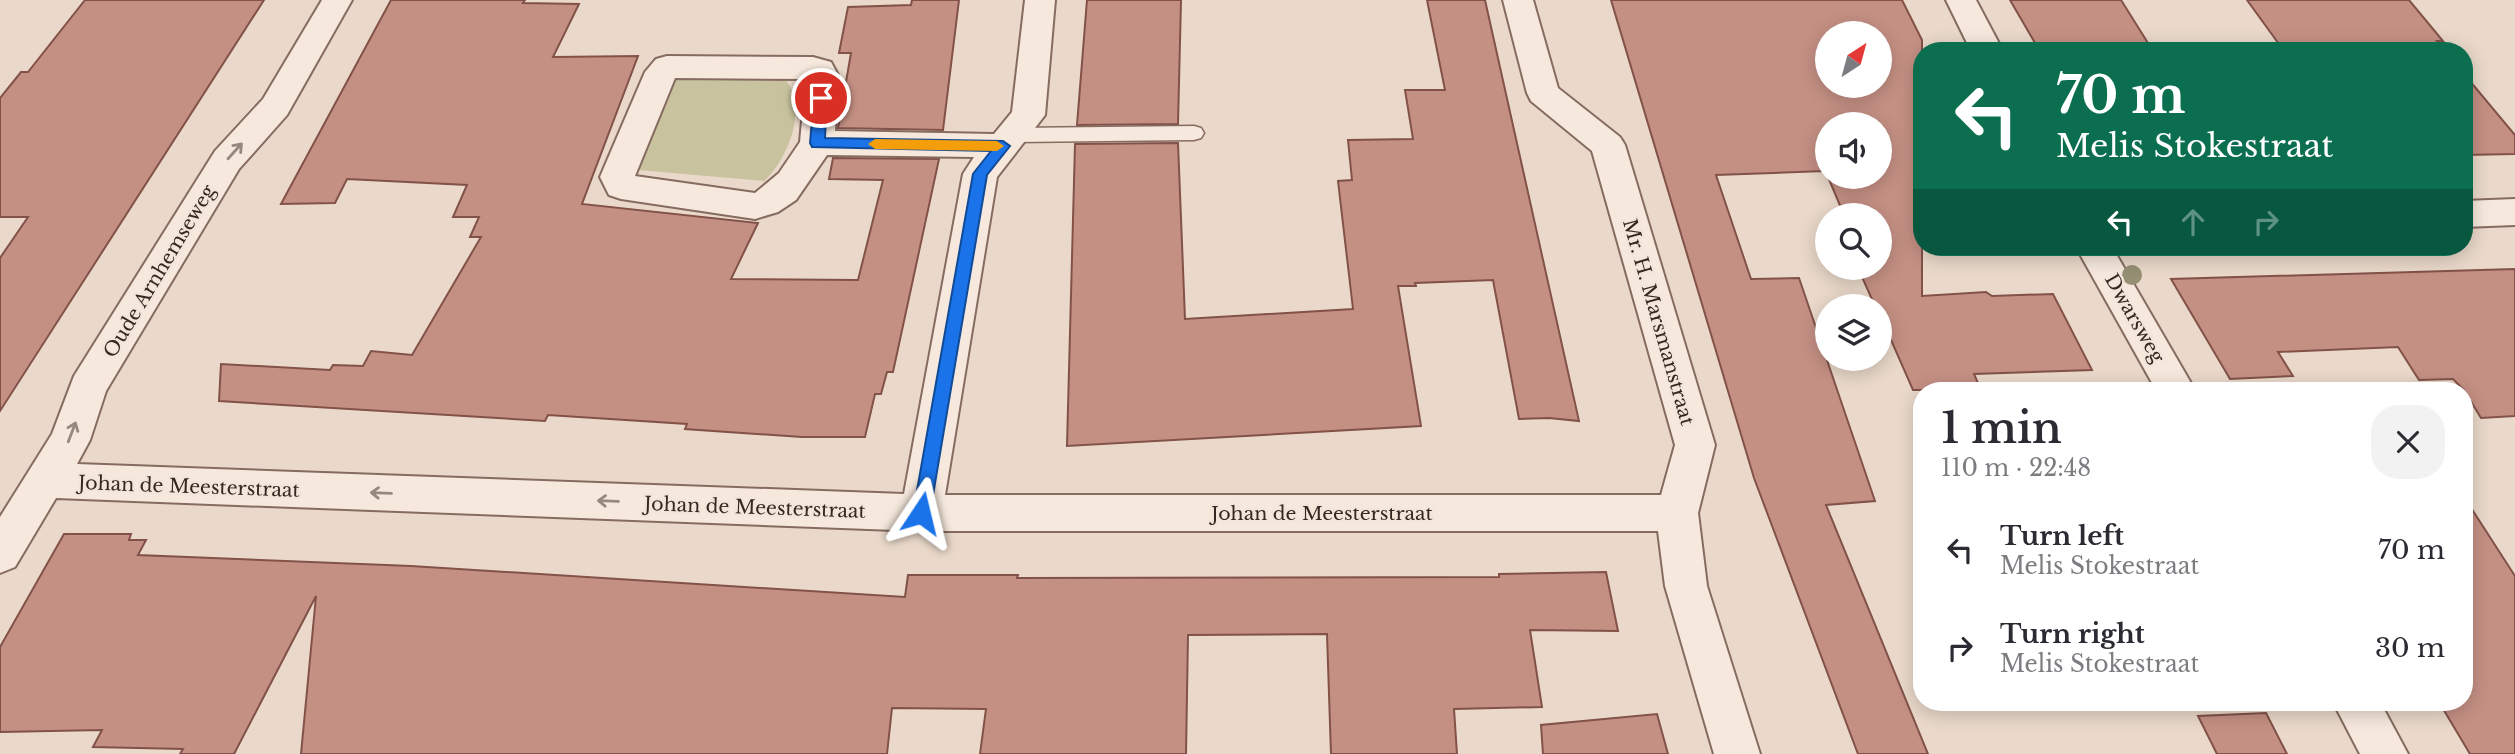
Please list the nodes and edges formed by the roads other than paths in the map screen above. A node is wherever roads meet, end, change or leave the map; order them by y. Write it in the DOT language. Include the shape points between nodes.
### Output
graph roads {
  1 [pos="337,0"];
  2 [pos="1040,0"];
  3 [pos="1518,0"];
  4 [pos="1961,0"];
  5 [pos="1982,42"];
  6 [pos="1194,133"];
  7 [pos="1007,141"];
  8 [pos="817,143"];
  9 [pos="2515,212"];
  10 [pos="2473,214"];
  11 [pos="2099,256"];
  12 [pos="2171,382"];
  13 [pos="44,480"];
  14 [pos="921,513"];
  15 [pos="1677,513"];
  16 [pos="0,554"];
  17 [pos="2360,711"];
  18 [pos="1737,754"];
  19 [pos="2385,754"];
  13 -- 1 [label="street, Oude Arnhemseweg, one-way" via="70,440 88,387 227,160 275,107"];
  2 -- 7 [label="street" via="1028,115"];
  3 -- 15 [label="street, Mr. H. Marsmanstraat" via="1542,93 1608,145 1695,445"];
  4 -- 5 [label="street"];
  6 -- 7 [label="lane"];
  7 -- 8 [label="street"];
  7 -- 14 [label="street" via="980,174"];
  8 -- 8 [label="street" via="820,70 667,67 617,177 621,186 631,188 769,205"];
  9 -- 10 [label="street"];
  11 -- 12 [label="street, Dwarsweg"];
  14 -- 13 [label="street, Johan de Meesterstraat, one-way"];
  13 -- 16 [label="street, Oude Arnhemseweg"];
  14 -- 15 [label="street, Johan de Meesterstraat"];
  15 -- 18 [label="street, Mr. H. Marsmanstraat" via="1686,586"];
  17 -- 19 [label="street"];
}
